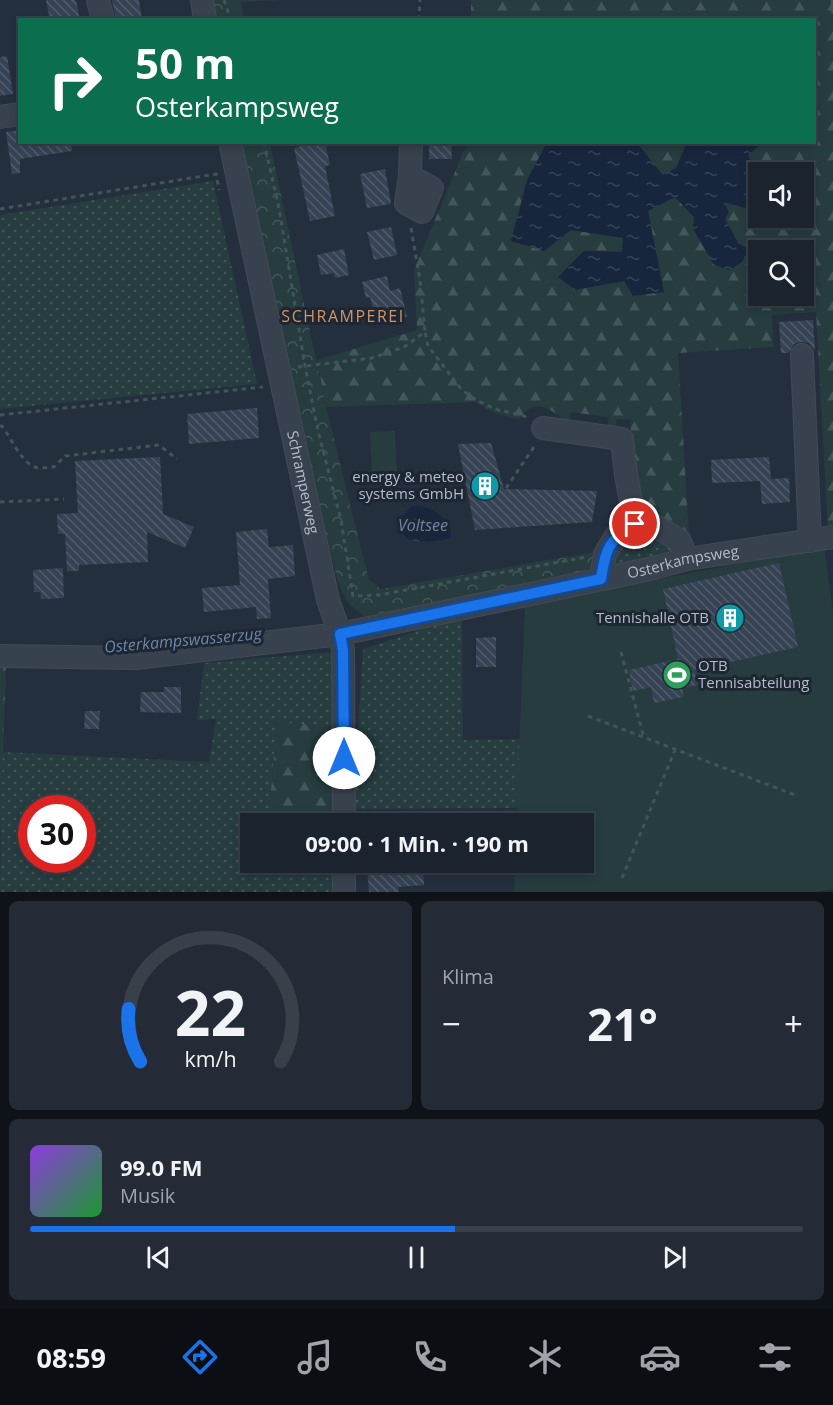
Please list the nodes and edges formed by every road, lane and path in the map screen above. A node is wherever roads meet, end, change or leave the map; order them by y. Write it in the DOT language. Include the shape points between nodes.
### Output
graph roads {
  1 [pos="98,0"];
  2 [pos="202,0"];
  3 [pos="224,0"];
  4 [pos="420,0"];
  5 [pos="832,0"];
  6 [pos="833,14"];
  7 [pos="102,18"];
  8 [pos="205,18"];
  9 [pos="230,18"];
  10 [pos="419,18"];
  11 [pos="18,114"];
  12 [pos="0,117"];
  13 [pos="230,144"];
  14 [pos="264,144"];
  15 [pos="411,144"];
  16 [pos="221,196"];
  17 [pos="406,203"];
  18 [pos="0,209"];
  19 [pos="425,333"];
  20 [pos="802,355"];
  21 [pos="305,366"];
  22 [pos="270,373"];
  23 [pos="0,415"];
  24 [pos="1,426"];
  25 [pos="543,428"];
  26 [pos="177,459"];
  27 [pos="506,488"];
  28 [pos="64,499"];
  29 [pos="0,502"];
  30 [pos="635,524"];
  31 [pos="833,537"];
  32 [pos="810,541"];
  33 [pos="605,554"];
  34 [pos="687,559"];
  35 [pos="601,579"];
  36 [pos="340,634"];
  37 [pos="621,652"];
  38 [pos="0,656"];
  39 [pos="588,716"];
  40 [pos="644,738"];
  41 [pos="675,750"];
  42 [pos="795,795"];
  43 [pos="344,813"];
  44 [pos="344,873"];
  45 [pos="622,878"];
  46 [pos="344,892"];
  1 -- 7 [label="street"];
  2 -- 8 [label="street"];
  3 -- 9 [label="path"];
  4 -- 10 [label="path"];
  5 -- 6 [label="path"];
  11 -- 12 [label="street"];
  13 -- 22 [label="street, Schramperweg"];
  14 -- 21 [label="path"];
  15 -- 17 [label="street"];
  16 -- 18 [label="path" via="216,174"];
  17 -- 19 [label="path"];
  19 -- 21 [label="path" via="404,347 372,358"];
  19 -- 25 [label="path" via="428,346 462,390 478,401 522,415"];
  20 -- 32 [label="street"];
  21 -- 22 [label="path"];
  21 -- 33 [label="path" via="338,508 353,596 379,595"];
  22 -- 23 [label="path" via="263,387"];
  22 -- 36 [label="street, Schramperweg"];
  24 -- 26 [label="path" via="25,462 37,468 54,467 65,456 159,445"];
  25 -- 27 [label="path" via="533,450"];
  25 -- 30 [label="street" via="622,439"];
  28 -- 29 [label="path"];
  30 -- 33 [label="street" via="616,536"];
  30 -- 34 [label="street" via="657,527 680,541"];
  31 -- 32 [label="street, Osterkampsweg"];
  32 -- 34 [label="street, Osterkampsweg"];
  33 -- 35 [label="street"];
  34 -- 35 [label="street, Osterkampsweg"];
  35 -- 36 [label="street, Osterkampsweg"];
  36 -- 38 [label="street, Osterkampsweg" via="136,658"];
  36 -- 43 [label="street, Schramperweg"];
  37 -- 40 [label="path"];
  39 -- 40 [label="path"];
  40 -- 41 [label="path"];
  41 -- 42 [label="path"];
  41 -- 45 [label="path"];
  44 -- 46 [label="street"];
}
